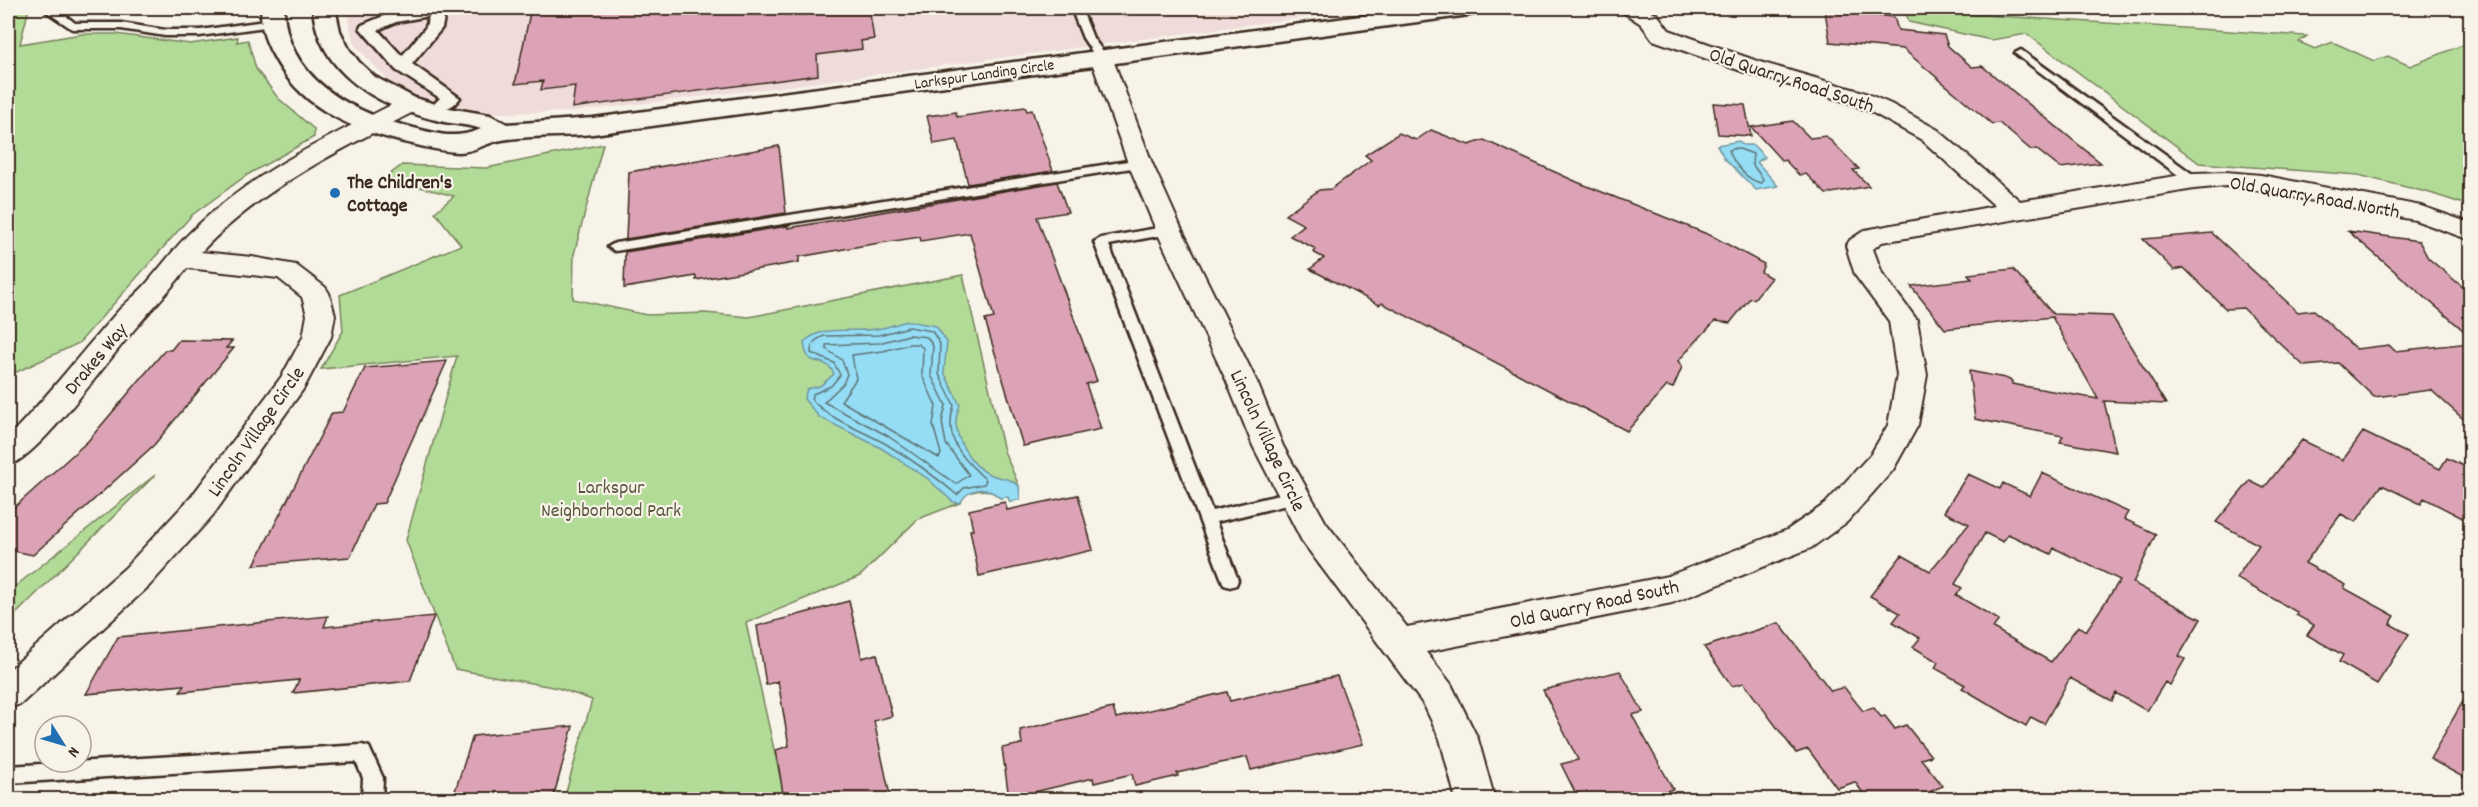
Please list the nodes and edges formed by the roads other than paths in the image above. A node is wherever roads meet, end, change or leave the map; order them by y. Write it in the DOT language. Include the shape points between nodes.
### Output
graph roads {
  1 [pos="51,8"];
  2 [pos="324,8"];
  3 [pos="1076,8"];
  4 [pos="1469,8"];
  5 [pos="1630,8"];
  6 [pos="442,9"];
  7 [pos="272,15"];
  8 [pos="2021,53"];
  9 [pos="1101,57"];
  10 [pos="402,66"];
  11 [pos="443,104"];
  12 [pos="408,105"];
  13 [pos="369,126"];
  14 [pos="498,132"];
  15 [pos="1140,163"];
  16 [pos="2193,181"];
  17 [pos="2015,210"];
  18 [pos="1169,230"];
  19 [pos="2470,232"];
  20 [pos="615,247"];
  21 [pos="180,259"];
  22 [pos="8,455"];
  23 [pos="1295,497"];
  24 [pos="1206,518"];
  25 [pos="1230,580"];
  26 [pos="1400,643"];
  27 [pos="8,693"];
  28 [pos="8,776"];
  29 [pos="372,800"];
  30 [pos="1476,800"];
  1 -- 7 [label="lane" via="72,26 121,26 165,33 200,33"];
  2 -- 12 [label="main road, Larkspur Landing Circle" via="329,36 344,60 366,83"];
  3 -- 9 [label="lane"];
  4 -- 9 [label="main road, Larkspur Landing Circle"];
  5 -- 17 [label="street, Old Quarry Road South" via="1649,20 1661,35 1883,109 1930,135"];
  6 -- 10 [label="street" via="434,28"];
  6 -- 10 [label="street" via="392,18 368,28 382,49"];
  7 -- 13 [label="main road, Larkspur Landing Circle" via="285,57 303,83 330,106"];
  8 -- 16 [label="lane"];
  9 -- 14 [label="main road, Larkspur Landing Circle" via="593,126"];
  9 -- 15 [label="street, Lincoln Village Circle"];
  10 -- 11 [label="street" via="451,98"];
  12 -- 13 [label="street"];
  12 -- 14 [label="main road, Larkspur Landing Circle" via="488,123"];
  13 -- 14 [label="main road, Larkspur Landing Circle" via="423,140 463,144"];
  13 -- 21 [label="street" via="287,169 249,194 213,222"];
  15 -- 18 [label="street, Lincoln Village Circle"];
  15 -- 20 [label="lane"];
  16 -- 17 [label="street, Old Quarry Road North"];
  16 -- 19 [label="street, Old Quarry Road North" via="2261,183 2421,214"];
  17 -- 26 [label="street, Old Quarry Road South" via="1874,236 1859,246 1869,275 1903,320 1912,375 1903,425 1882,462 1836,513 1799,539 1672,589"];
  18 -- 23 [label="street, Lincoln Village Circle"];
  18 -- 24 [label="lane" via="1101,242"];
  21 -- 22 [label="street, Drakes Way" via="41,422"];
  21 -- 27 [label="street, Lincoln Village Circle" via="286,271 315,292 321,315 317,337 294,381 202,506 137,577"];
  23 -- 24 [label="lane"];
  23 -- 26 [label="street, Lincoln Village Circle" via="1314,532"];
  24 -- 25 [label="lane"];
  26 -- 30 [label="street, Lincoln Village Circle" via="1438,695 1459,739"];
  28 -- 29 [label="lane" via="362,753 373,778"];
}
